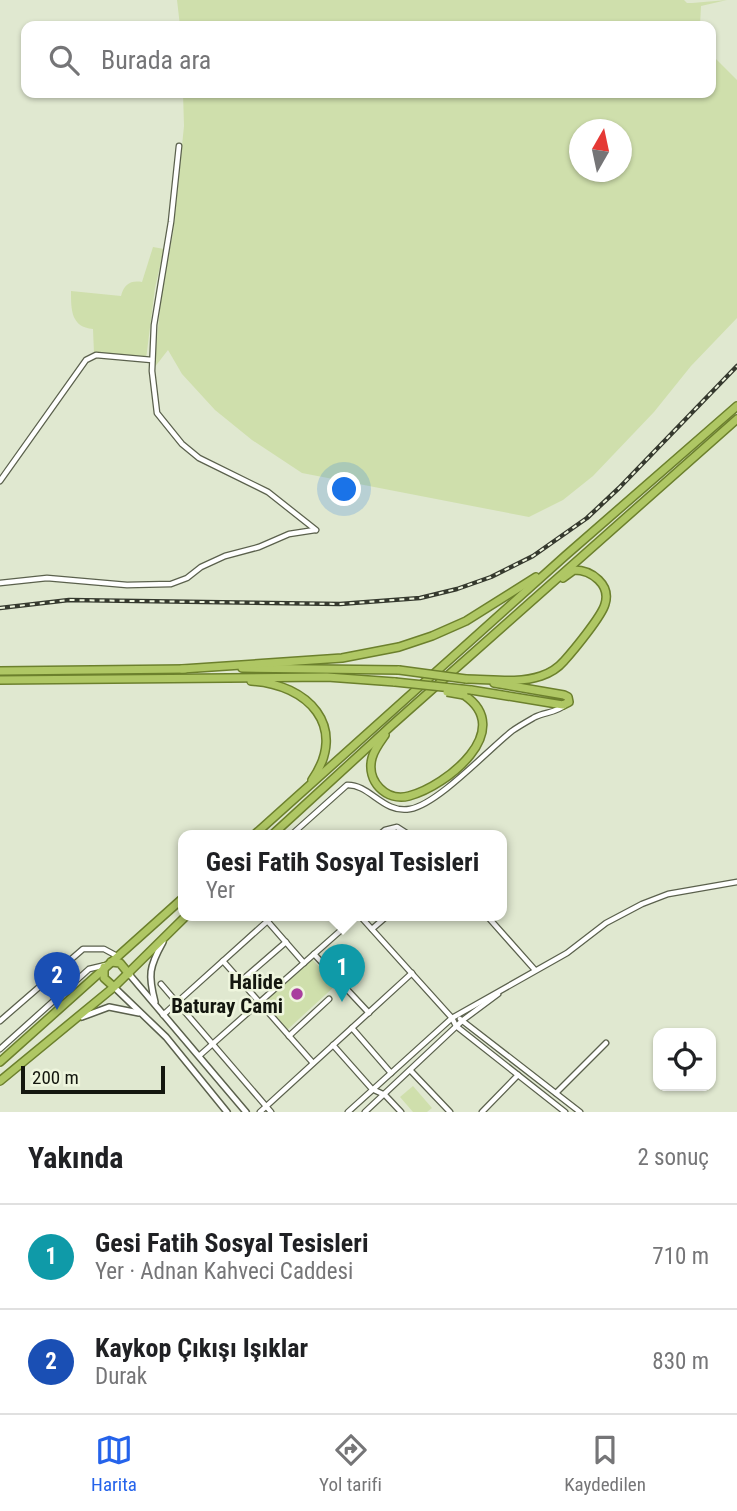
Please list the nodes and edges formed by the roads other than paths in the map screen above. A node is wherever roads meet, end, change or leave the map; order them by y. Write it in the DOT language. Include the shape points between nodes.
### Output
graph roads {
  1 [pos="179,146"];
  2 [pos="152,360"];
  3 [pos="737,406"];
  4 [pos="737,419"];
  5 [pos="0,481"];
  6 [pos="565,556"];
  7 [pos="0,583"];
  8 [pos="541,593"];
  9 [pos="0,671"];
  10 [pos="183,673"];
  11 [pos="466,679"];
  12 [pos="0,680"];
  13 [pos="468,693"];
  14 [pos="565,705"];
  15 [pos="392,725"];
  16 [pos="305,790"];
  17 [pos="261,830"];
  18 [pos="278,830"];
  19 [pos="297,830"];
  20 [pos="385,830"];
  21 [pos="402,830"];
  22 [pos="737,882"];
  23 [pos="178,902"];
  24 [pos="182,921"];
  25 [pos="262,921"];
  26 [pos="268,921"];
  27 [pos="353,921"];
  28 [pos="364,921"];
  29 [pos="381,921"];
  30 [pos="491,921"];
  31 [pos="372,929"];
  32 [pos="166,937"];
  33 [pos="286,942"];
  34 [pos="314,954"];
  35 [pos="117,956"];
  36 [pos="223,961"];
  37 [pos="304,963"];
  38 [pos="107,965"];
  39 [pos="535,970"];
  40 [pos="129,974"];
  41 [pos="412,974"];
  42 [pos="520,979"];
  43 [pos="241,981"];
  44 [pos="161,984"];
  45 [pos="114,987"];
  46 [pos="328,999"];
  47 [pos="260,1002"];
  48 [pos="177,1003"];
  49 [pos="156,1005"];
  50 [pos="369,1013"];
  51 [pos="143,1014"];
  52 [pos="163,1015"];
  53 [pos="453,1018"];
  54 [pos="463,1020"];
  55 [pos="0,1021"];
  56 [pos="73,1021"];
  57 [pos="456,1026"];
  58 [pos="352,1028"];
  59 [pos="289,1036"];
  60 [pos="606,1043"];
  61 [pos="212,1044"];
  62 [pos="333,1045"];
  63 [pos="0,1049"];
  64 [pos="199,1056"];
  65 [pos="0,1062"];
  66 [pos="313,1063"];
  67 [pos="411,1071"];
  68 [pos="391,1073"];
  69 [pos="517,1075"];
  70 [pos="0,1081"];
  71 [pos="372,1089"];
  72 [pos="556,1093"];
  73 [pos="385,1096"];
  74 [pos="266,1106"];
  75 [pos="228,1112"];
  76 [pos="246,1112"];
  77 [pos="260,1112"];
  78 [pos="271,1112"];
  79 [pos="348,1112"];
  80 [pos="365,1112"];
  81 [pos="401,1112"];
  82 [pos="450,1112"];
  83 [pos="482,1112"];
  84 [pos="565,1112"];
  85 [pos="580,1112"];
  1 -- 2 [label="street"];
  2 -- 5 [label="street" via="96,355 86,360"];
  2 -- 7 [label="street" via="157,413 187,449 211,466 268,492 316,530 289,534 225,556 171,584 47,578"];
  3 -- 6 [label="highway"];
  4 -- 8 [label="highway"];
  6 -- 10 [label="highway" via="480,613 410,644 342,658"];
  6 -- 16 [label="highway"];
  8 -- 11 [label="highway" via="574,570 583,570 600,582 606,602 565,660 551,671 524,680"];
  8 -- 15 [label="highway"];
  9 -- 10 [label="highway"];
  10 -- 11 [label="highway, bridge" via="327,668 399,670"];
  10 -- 12 [label="highway"];
  10 -- 13 [label="highway, bridge" via="327,677"];
  10 -- 16 [label="highway" via="267,682 306,699 321,721 326,743 321,768"];
  11 -- 14 [label="highway" via="564,695 569,701"];
  13 -- 14 [label="highway"];
  13 -- 15 [label="highway" via="482,715 484,729 479,742 450,773 407,797 382,791 371,772 374,752"];
  14 -- 19 [label="street" via="514,730 418,806 394,808 355,785 346,785"];
  15 -- 18 [label="highway"];
  16 -- 17 [label="highway"];
  20 -- 21 [label="street"];
  22 -- 39 [label="street" via="667,894 642,904"];
  23 -- 35 [label="highway"];
  24 -- 32 [label="highway"];
  25 -- 36 [label="street"];
  26 -- 33 [label="street"];
  27 -- 34 [label="street"];
  28 -- 31 [label="street"];
  29 -- 31 [label="street"];
  30 -- 39 [label="street"];
  31 -- 41 [label="street"];
  32 -- 40 [label="highway"];
  32 -- 49 [label="street" via="149,972"];
  33 -- 37 [label="street"];
  33 -- 43 [label="street"];
  34 -- 37 [label="street"];
  34 -- 50 [label="street"];
  35 -- 38 [label="highway"];
  35 -- 55 [label="street" via="99,948 83,949"];
  36 -- 43 [label="street"];
  36 -- 48 [label="street"];
  37 -- 47 [label="street"];
  38 -- 40 [label="highway" via="120,963"];
  38 -- 45 [label="highway" via="104,978"];
  38 -- 63 [label="street" via="89,969"];
  38 -- 65 [label="highway"];
  39 -- 42 [label="street"];
  40 -- 45 [label="highway"];
  40 -- 49 [label="street"];
  41 -- 50 [label="street"];
  41 -- 53 [label="street"];
  42 -- 53 [label="street"];
  42 -- 54 [label="street"];
  43 -- 47 [label="street"];
  44 -- 48 [label="street"];
  45 -- 51 [label="street"];
  45 -- 56 [label="highway"];
  46 -- 59 [label="street"];
  47 -- 59 [label="street"];
  47 -- 61 [label="street"];
  48 -- 52 [label="street"];
  48 -- 61 [label="street"];
  49 -- 52 [label="street"];
  50 -- 58 [label="street"];
  51 -- 56 [label="street" via="109,1007"];
  51 -- 75 [label="street"];
  52 -- 64 [label="street"];
  53 -- 54 [label="street"];
  53 -- 57 [label="street"];
  53 -- 68 [label="street"];
  54 -- 57 [label="street"];
  54 -- 72 [label="street"];
  56 -- 70 [label="highway"];
  57 -- 67 [label="street"];
  57 -- 69 [label="street"];
  58 -- 62 [label="street"];
  58 -- 68 [label="street"];
  59 -- 66 [label="street"];
  60 -- 72 [label="street"];
  61 -- 64 [label="street"];
  61 -- 74 [label="street"];
  62 -- 66 [label="street"];
  62 -- 71 [label="street"];
  64 -- 76 [label="street"];
  66 -- 74 [label="street"];
  67 -- 73 [label="street"];
  67 -- 82 [label="street"];
  68 -- 71 [label="street"];
  69 -- 83 [label="street"];
  69 -- 84 [label="street"];
  71 -- 73 [label="street"];
  71 -- 79 [label="street"];
  72 -- 85 [label="street"];
  73 -- 80 [label="street"];
  73 -- 81 [label="street"];
  74 -- 77 [label="street"];
  74 -- 78 [label="street"];
}
